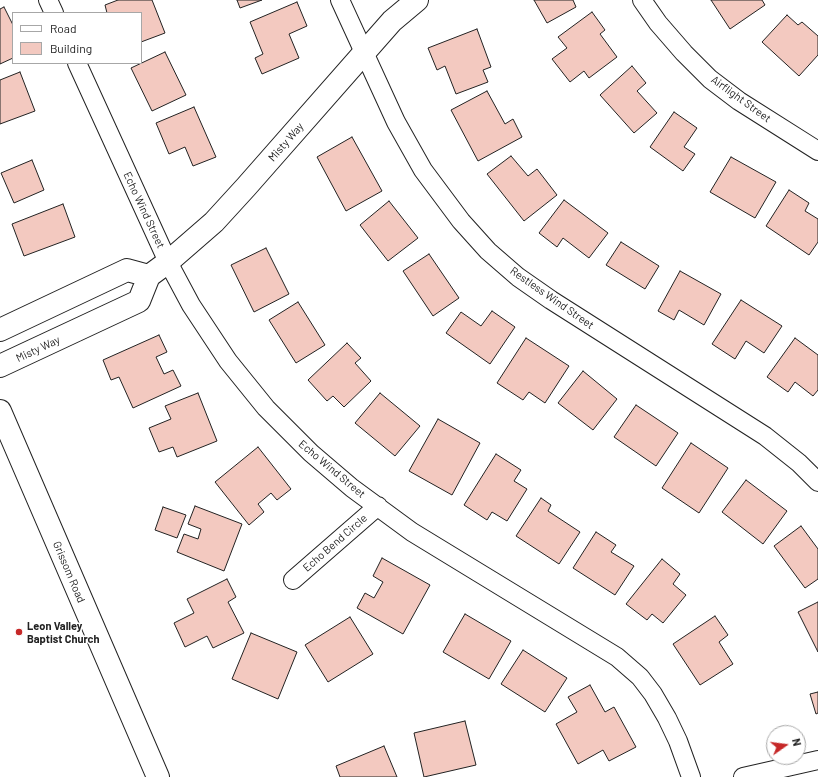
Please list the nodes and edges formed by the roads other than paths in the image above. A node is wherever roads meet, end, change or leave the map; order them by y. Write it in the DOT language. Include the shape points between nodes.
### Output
graph roads {
  1 [pos="48,0"];
  2 [pos="340,0"];
  3 [pos="417,0"];
  4 [pos="642,0"];
  5 [pos="54,12"];
  6 [pos="363,52"];
  7 [pos="77,64"];
  8 [pos="818,151"];
  9 [pos="168,262"];
  10 [pos="149,276"];
  11 [pos="0,330"];
  12 [pos="0,366"];
  13 [pos="0,410"];
  14 [pos="818,482"];
  15 [pos="378,506"];
  16 [pos="293,580"];
  17 [pos="818,760"];
  18 [pos="158,777"];
  19 [pos="691,777"];
  20 [pos="743,777"];
  1 -- 5 [label="street"];
  2 -- 6 [label="street, Restless Wind Street"];
  3 -- 6 [label="street, Misty Way" via="392,21"];
  4 -- 8 [label="street, Airflight Street" via="658,23 710,79 739,101"];
  6 -- 9 [label="street, Misty Way" via="246,188 214,222"];
  6 -- 14 [label="street, Restless Wind Street" via="396,122 423,170 461,221 488,251 518,277 551,300 765,436"];
  7 -- 9 [label="street, Echo Wind Street"];
  9 -- 10 [label="street, Misty Way"];
  9 -- 15 [label="street, Echo Wind Street" via="191,305 228,361 266,408 311,453 352,488"];
  10 -- 11 [label="street" via="127,270"];
  10 -- 12 [label="street, Misty Way" via="139,301"];
  13 -- 18 [label="street, Grissom Road"];
  15 -- 16 [label="street, Echo Bend Circle"];
  15 -- 19 [label="street, Echo Wind Street" via="412,532 617,657 640,677 653,694 678,741"];
  17 -- 20 [label="street"];
}
